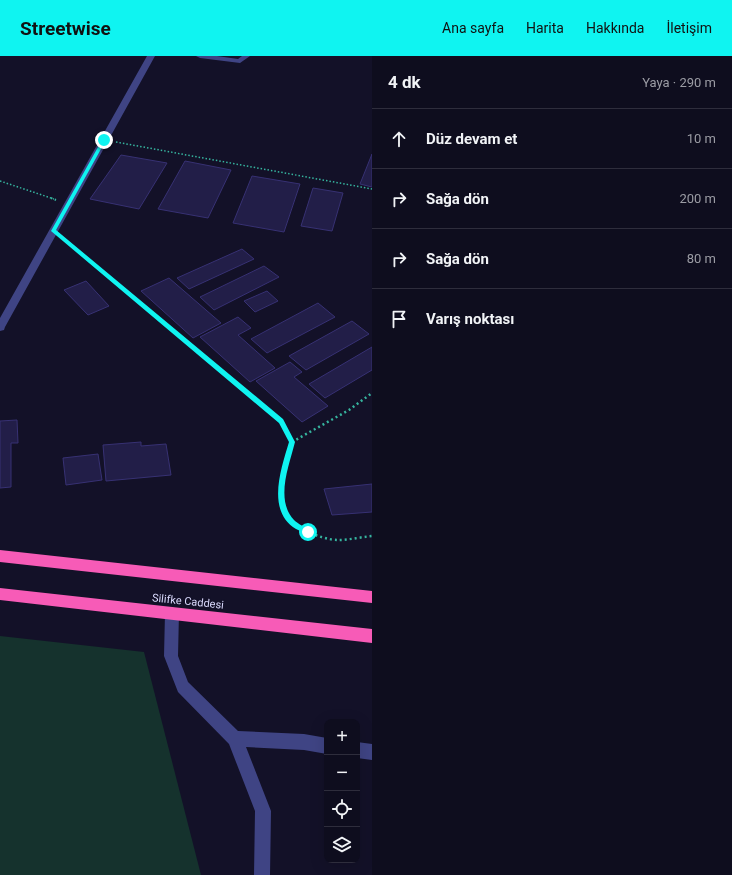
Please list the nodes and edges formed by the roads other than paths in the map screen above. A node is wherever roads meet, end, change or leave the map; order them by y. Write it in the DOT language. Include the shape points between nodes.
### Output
graph roads {
  1 [pos="151,56"];
  2 [pos="200,56"];
  3 [pos="246,56"];
  4 [pos="0,327"];
  5 [pos="0,556"];
  6 [pos="0,594"];
  7 [pos="372,597"];
  8 [pos="172,613"];
  9 [pos="372,636"];
  10 [pos="235,739"];
  11 [pos="324,745"];
  12 [pos="360,750"];
  13 [pos="372,752"];
  14 [pos="262,875"];
  1 -- 4 [label="street"];
  2 -- 3 [label="street" via="240,61"];
  5 -- 7 [label="highway"];
  6 -- 8 [label="highway, Silifke Caddesi"];
  8 -- 9 [label="highway, Silifke Caddesi"];
  8 -- 10 [label="street" via="171,656 183,687"];
  10 -- 11 [label="street" via="304,742"];
  10 -- 14 [label="street" via="263,811"];
  12 -- 13 [label="street"];
}
